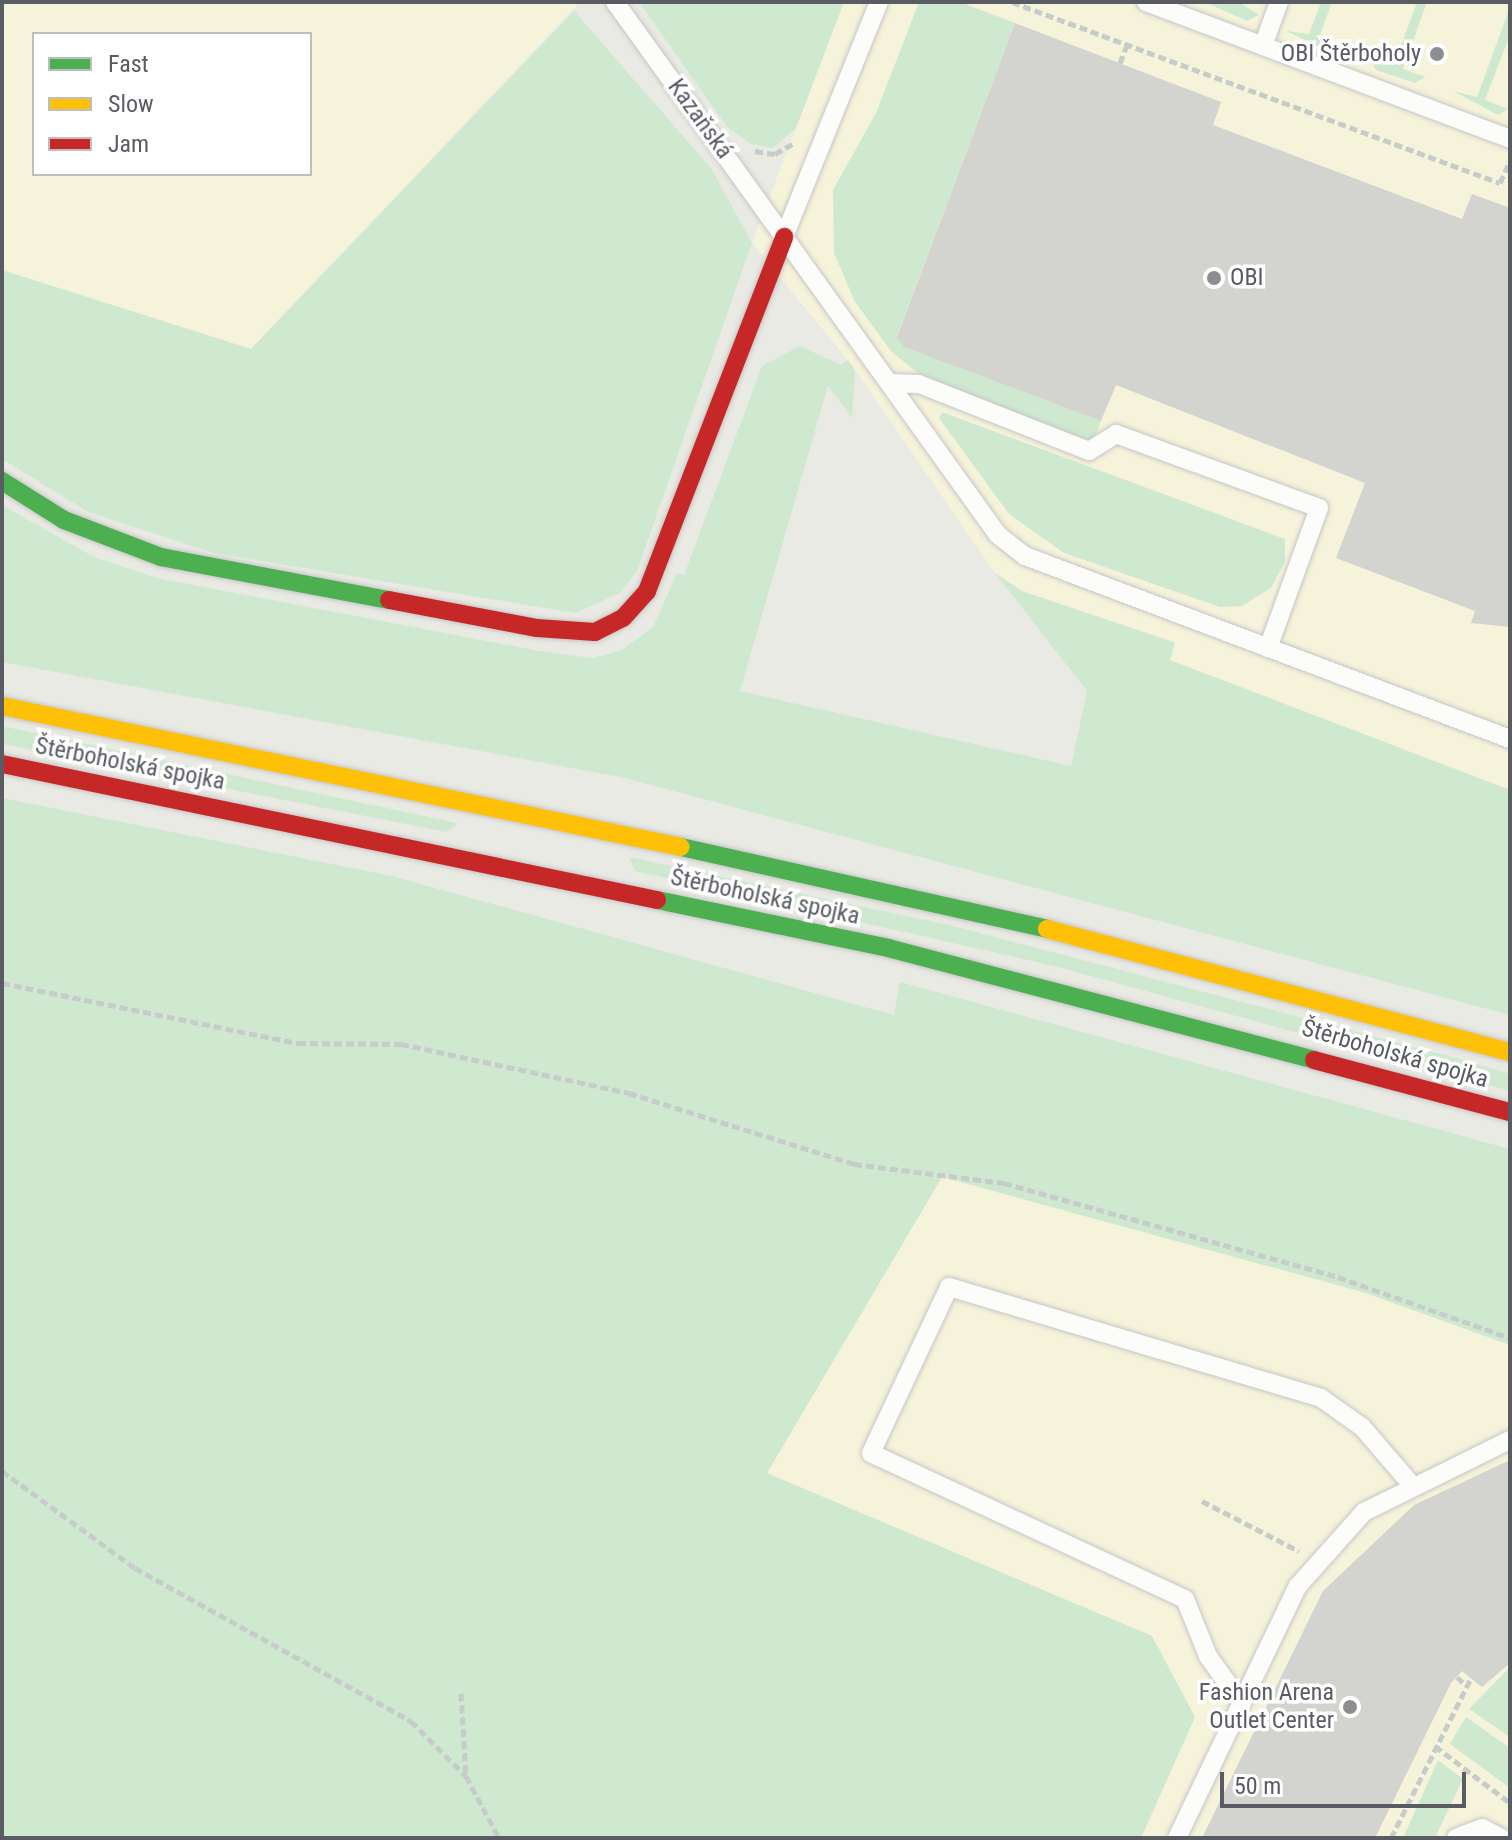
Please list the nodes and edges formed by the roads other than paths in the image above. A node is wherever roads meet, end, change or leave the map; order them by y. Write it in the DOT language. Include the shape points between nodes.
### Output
graph roads {
  1 [pos="615,2"];
  2 [pos="879,2"];
  3 [pos="1146,2"];
  4 [pos="1279,2"];
  5 [pos="1263,46"];
  6 [pos="1510,139"];
  7 [pos="784,237"];
  8 [pos="889,383"];
  9 [pos="2,481"];
  10 [pos="1268,648"];
  11 [pos="2,705"];
  12 [pos="1510,739"];
  13 [pos="2,764"];
  14 [pos="1510,1052"];
  15 [pos="1510,1112"];
  16 [pos="1510,1440"];
  17 [pos="1411,1484"];
  18 [pos="1241,1702"];
  19 [pos="1458,1836"];
  20 [pos="1177,1838"];
  21 [pos="1489,1838"];
  22 [pos="1502,1838"];
  1 -- 7 [label="lane, Kazaňská"];
  2 -- 7 [label="lane"];
  3 -- 5 [label="lane"];
  4 -- 5 [label="lane"];
  5 -- 6 [label="lane"];
  7 -- 8 [label="lane, Kazaňská"];
  7 -- 9 [label="main road" via="647,591 623,618 595,632 537,628 161,557 78,527"];
  8 -- 10 [label="lane, Kazaňská" via="998,535 1025,556"];
  8 -- 10 [label="lane" via="919,384 1089,451 1116,434 1319,508"];
  10 -- 12 [label="lane, Kazaňská"];
  11 -- 14 [label="main road, Štěrboholská spojka" via="959,905"];
  13 -- 15 [label="main road, Štěrboholská spojka" via="888,948"];
  16 -- 17 [label="lane"];
  17 -- 18 [label="lane" via="1364,1512 1298,1586"];
  17 -- 18 [label="lane" via="1362,1427 1321,1398 949,1287 871,1453 1185,1599 1208,1656"];
  18 -- 20 [label="lane"];
  19 -- 21 [label="lane"];
  19 -- 22 [label="lane" via="1482,1828"];
}
